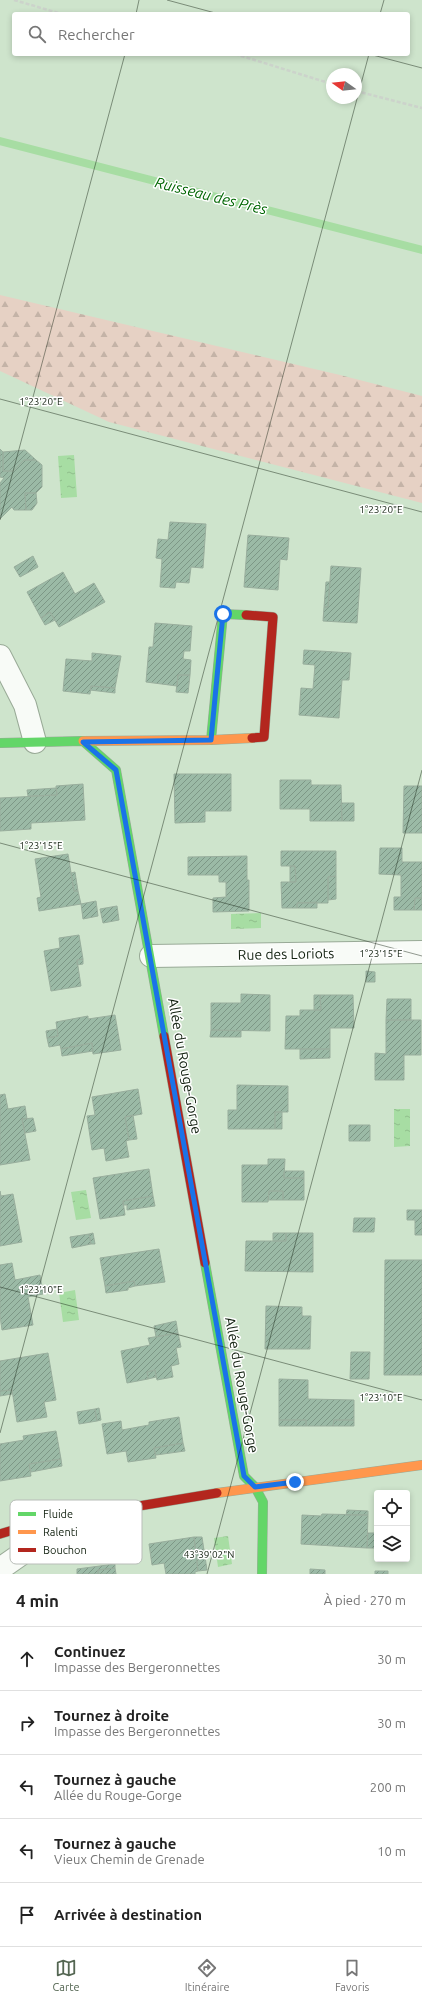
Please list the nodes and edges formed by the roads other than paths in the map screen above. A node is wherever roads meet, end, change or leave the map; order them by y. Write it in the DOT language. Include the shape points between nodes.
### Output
graph roads {
  1 [pos="0,656"];
  2 [pos="211,740"];
  3 [pos="35,742"];
  4 [pos="83,742"];
  5 [pos="0,743"];
  6 [pos="422,952"];
  7 [pos="151,956"];
  8 [pos="422,1465"];
  9 [pos="255,1487"];
  10 [pos="142,1506"];
  11 [pos="10,1531"];
  12 [pos="0,1534"];
  13 [pos="10,1562"];
  14 [pos="0,1569"];
  15 [pos="262,1574"];
  1 -- 3 [label="street" via="25,705"];
  2 -- 2 [label="street" via="264,737 274,618 223,614"];
  2 -- 4 [label="street"];
  3 -- 4 [label="street"];
  3 -- 5 [label="street"];
  4 -- 7 [label="street, Allée du Rouge-Gorge" via="116,770"];
  6 -- 7 [label="street, Rue des Loriots"];
  7 -- 9 [label="street, Allée du Rouge-Gorge" via="244,1476"];
  8 -- 9 [label="street"];
  9 -- 10 [label="street"];
  9 -- 15 [label="street, Allée du Rouge-Gorge" via="263,1502"];
  11 -- 12 [label="street"];
  13 -- 14 [label="street"];
}
